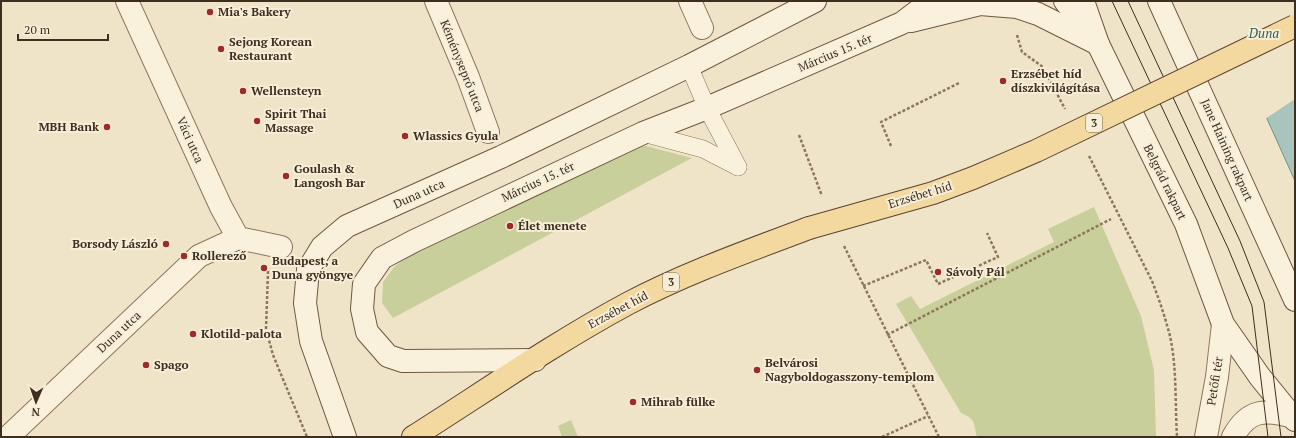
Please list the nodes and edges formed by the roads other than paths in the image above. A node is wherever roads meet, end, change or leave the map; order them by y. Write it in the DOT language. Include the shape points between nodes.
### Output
graph roads {
  1 [pos="127,1"];
  2 [pos="436,1"];
  3 [pos="690,1"];
  4 [pos="815,1"];
  5 [pos="931,1"];
  6 [pos="1065,1"];
  7 [pos="1083,1"];
  8 [pos="1159,1"];
  9 [pos="902,23"];
  10 [pos="1295,26"];
  11 [pos="702,28"];
  12 [pos="1098,44"];
  13 [pos="689,66"];
  14 [pos="707,108"];
  15 [pos="488,132"];
  16 [pos="643,133"];
  17 [pos="238,238"];
  18 [pos="281,247"];
  19 [pos="1295,300"];
  20 [pos="1223,324"];
  21 [pos="539,357"];
  22 [pos="1294,419"];
  23 [pos="8,437"];
  24 [pos="345,437"];
  25 [pos="413,437"];
  26 [pos="1206,437"];
  27 [pos="1233,437"];
  1 -- 17 [label="street, Váci utca" via="221,207"];
  2 -- 15 [label="street, Kéményseprő utca"];
  3 -- 11 [label="street"];
  4 -- 13 [label="street"];
  5 -- 9 [label="street, Március 15. tér"];
  6 -- 12 [label="street, Belgrád rakpart"];
  7 -- 12 [label="street, Belgrád rakpart"];
  8 -- 19 [label="street, Jane Haining rakpart"];
  9 -- 12 [label="street" via="980,4 1017,7 1038,14"];
  9 -- 14 [label="street, Március 15. tér"];
  10 -- 21 [label="main road, Erzsébet híd / 3, bridge" via="1036,151 974,178 933,193 809,228 672,282 577,332"];
  12 -- 20 [label="street, Belgrád rakpart" via="1186,224"];
  13 -- 14 [label="lane"];
  13 -- 24 [label="street, Duna utca" via="501,157 347,226 322,247 308,270 305,303 311,341"];
  14 -- 16 [label="street, Március 15. tér"];
  14 -- 16 [label="lane" via="738,167 703,149"];
  16 -- 21 [label="street, Március 15. tér" via="382,258 364,284 362,309 367,332 388,356 404,361"];
  17 -- 18 [label="street"];
  17 -- 23 [label="street, Duna utca" via="199,256"];
  20 -- 22 [label="street"];
  20 -- 26 [label="street, Petőfi tér"];
  21 -- 25 [label="main road, 3"];
  22 -- 27 [label="street" via="1278,413 1250,415"];
}
